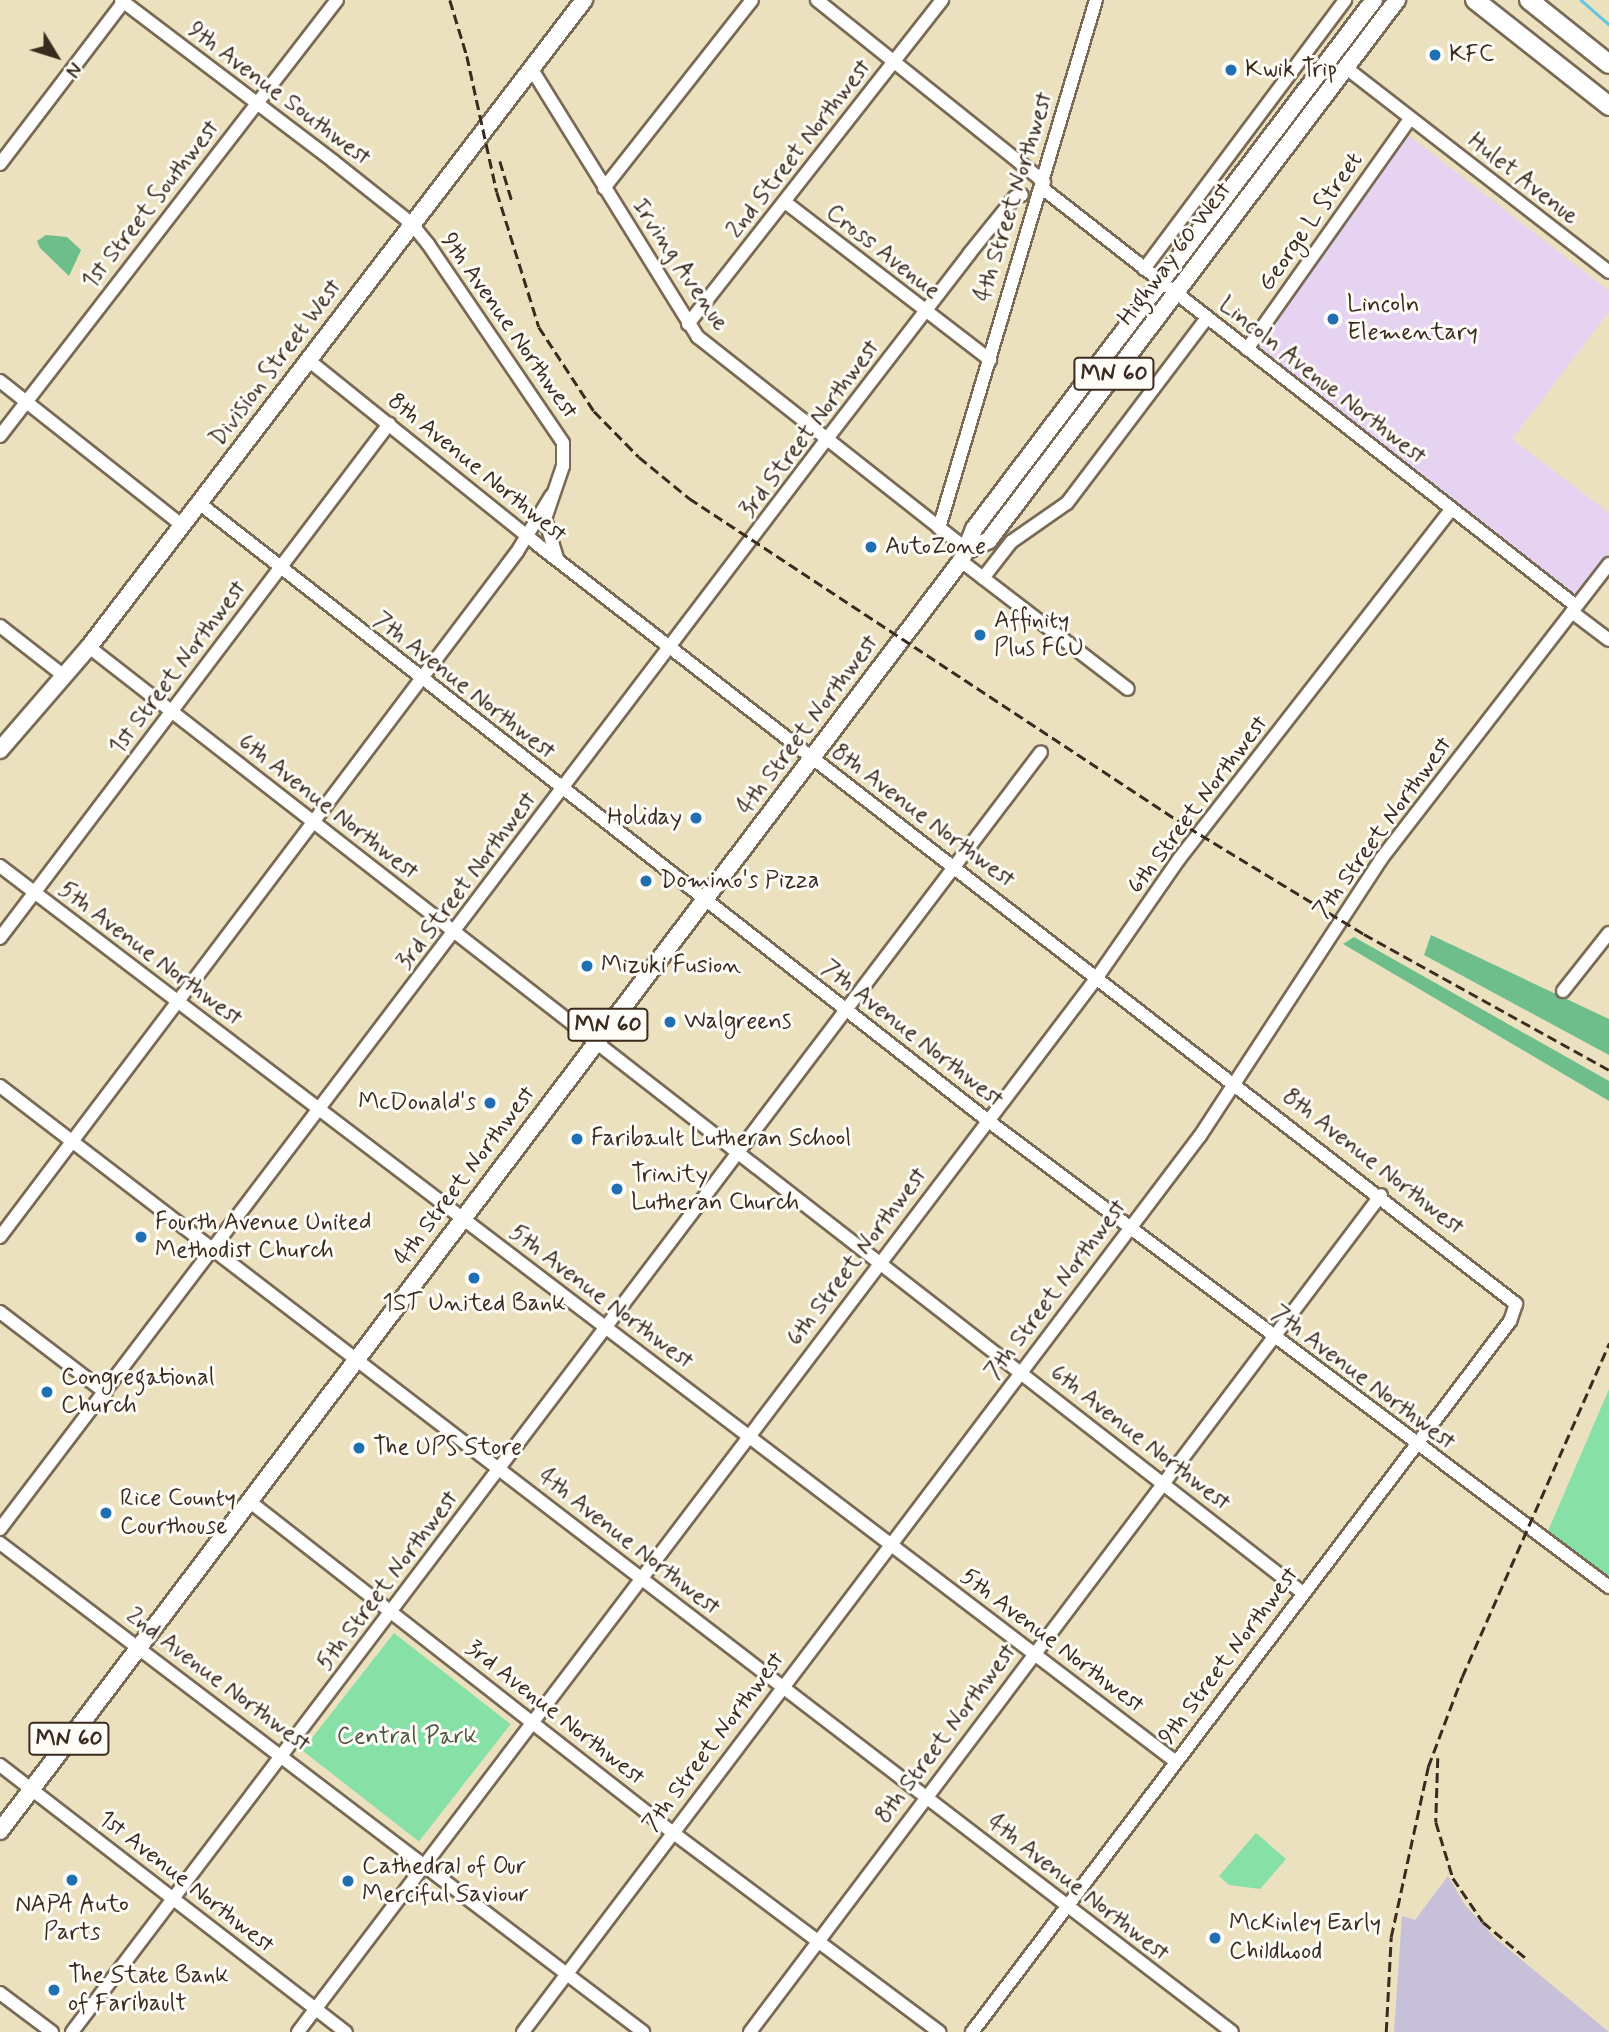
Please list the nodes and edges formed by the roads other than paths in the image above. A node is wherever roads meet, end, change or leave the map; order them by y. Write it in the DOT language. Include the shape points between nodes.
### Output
graph roads {
  1 [pos="337,0"];
  2 [pos="584,0"];
  3 [pos="752,0"];
  4 [pos="817,0"];
  5 [pos="942,0"];
  6 [pos="1096,0"];
  7 [pos="1345,0"];
  8 [pos="1374,0"];
  9 [pos="1397,0"];
  10 [pos="1475,0"];
  11 [pos="1530,0"];
  12 [pos="123,1"];
  13 [pos="1312,43"];
  14 [pos="1330,57"];
  15 [pos="894,61"];
  16 [pos="1609,64"];
  17 [pos="1345,67"];
  18 [pos="531,68"];
  19 [pos="256,104"];
  20 [pos="1609,106"];
  21 [pos="1410,119"];
  22 [pos="0,164"];
  23 [pos="1043,185"];
  24 [pos="604,188"];
  25 [pos="1022,195"];
  26 [pos="785,202"];
  27 [pos="411,223"];
  28 [pos="1144,268"];
  29 [pos="1609,272"];
  30 [pos="1159,282"];
  31 [pos="1174,293"];
  32 [pos="925,311"];
  33 [pos="1207,318"];
  34 [pos="688,324"];
  35 [pos="1247,349"];
  36 [pos="307,359"];
  37 [pos="989,360"];
  38 [pos="0,381"];
  39 [pos="27,401"];
  40 [pos="389,424"];
  41 [pos="0,436"];
  42 [pos="827,440"];
  43 [pos="551,496"];
  44 [pos="199,503"];
  45 [pos="1451,509"];
  46 [pos="182,525"];
  47 [pos="939,528"];
  48 [pos="529,535"];
  49 [pos="965,556"];
  50 [pos="559,561"];
  51 [pos="1609,564"];
  52 [pos="280,567"];
  53 [pos="983,578"];
  54 [pos="1574,609"];
  55 [pos="0,626"];
  56 [pos="1609,640"];
  57 [pos="89,647"];
  58 [pos="670,648"];
  59 [pos="64,676"];
  60 [pos="419,679"];
  61 [pos="1128,688"];
  62 [pos="173,711"];
  63 [pos="0,750"];
  64 [pos="1041,752"];
  65 [pos="811,757"];
  66 [pos="562,790"];
  67 [pos="310,822"];
  68 [pos="0,866"];
  69 [pos="954,866"];
  70 [pos="34,893"];
  71 [pos="704,899"];
  72 [pos="454,933"];
  73 [pos="1609,933"];
  74 [pos="0,938"];
  75 [pos="1098,976"];
  76 [pos="1563,991"];
  77 [pos="178,1001"];
  78 [pos="846,1009"];
  79 [pos="595,1042"];
  80 [pos="1236,1083"];
  81 [pos="0,1086"];
  82 [pos="320,1109"];
  83 [pos="988,1120"];
  84 [pos="71,1141"];
  85 [pos="738,1153"];
  86 [pos="1381,1195"];
  87 [pos="462,1217"];
  88 [pos="1129,1228"];
  89 [pos="0,1237"];
  90 [pos="213,1250"];
  91 [pos="880,1262"];
  92 [pos="1516,1304"];
  93 [pos="0,1312"];
  94 [pos="605,1327"];
  95 [pos="1272,1337"];
  96 [pos="355,1359"];
  97 [pos="1020,1371"];
  98 [pos="106,1392"];
  99 [pos="748,1435"];
  100 [pos="1417,1444"];
  101 [pos="500,1468"];
  102 [pos="1162,1482"];
  103 [pos="249,1501"];
  104 [pos="0,1529"];
  105 [pos="0,1543"];
  106 [pos="889,1544"];
  107 [pos="641,1577"];
  108 [pos="1609,1587"];
  109 [pos="1303,1593"];
  110 [pos="391,1612"];
  111 [pos="138,1646"];
  112 [pos="1034,1653"];
  113 [pos="782,1688"];
  114 [pos="532,1720"];
  115 [pos="283,1755"];
  116 [pos="1176,1762"];
  117 [pos="0,1765"];
  118 [pos="32,1788"];
  119 [pos="925,1797"];
  120 [pos="0,1831"];
  121 [pos="672,1832"];
  122 [pos="424,1861"];
  123 [pos="173,1899"];
  124 [pos="1068,1906"];
  125 [pos="818,1941"];
  126 [pos="568,1974"];
  127 [pos="0,1993"];
  128 [pos="316,2008"];
  129 [pos="1226,2030"];
  130 [pos="52,2032"];
  131 [pos="72,2032"];
  132 [pos="298,2032"];
  133 [pos="346,2032"];
  134 [pos="523,2032"];
  135 [pos="643,2032"];
  136 [pos="750,2032"];
  137 [pos="939,2032"];
  138 [pos="972,2032"];
  1 -- 19 [label="street, 1st Street Southwest"];
  2 -- 18 [label="main road, Division Street West"];
  3 -- 24 [label="street"];
  4 -- 15 [label="street, Lincoln Avenue Northwest"];
  5 -- 15 [label="street, 2nd Street Northwest"];
  6 -- 23 [label="street, 4th Street Northwest"];
  7 -- 13 [label="street"];
  8 -- 14 [label="main road, Highway 60 West / MN 60"];
  9 -- 17 [label="main road, Highway 60 West / MN 60"];
  10 -- 20 [label="highway"];
  11 -- 16 [label="highway"];
  12 -- 19 [label="street, 9th Avenue Southwest"];
  12 -- 22 [label="street"];
  13 -- 14 [label="street"];
  13 -- 28 [label="street"];
  14 -- 30 [label="main road, Highway 60 West / MN 60"];
  15 -- 23 [label="street, Lincoln Avenue Northwest"];
  15 -- 26 [label="street, 2nd Street Northwest"];
  17 -- 21 [label="street, Hulet Avenue"];
  17 -- 31 [label="main road, Highway 60 West / MN 60"];
  18 -- 24 [label="street, Irving Avenue"];
  18 -- 27 [label="main road, Division Street West"];
  19 -- 27 [label="street, 9th Avenue Southwest"];
  19 -- 39 [label="street, 1st Street Southwest"];
  21 -- 29 [label="street, Hulet Avenue"];
  21 -- 35 [label="street, George L Street"];
  23 -- 28 [label="street, Lincoln Avenue Northwest"];
  23 -- 37 [label="street, 4th Street Northwest"];
  24 -- 34 [label="street, Irving Avenue"];
  25 -- 32 [label="street, 3rd Street Northwest" via="1015,197"];
  26 -- 32 [label="street, Cross Avenue"];
  26 -- 34 [label="street, 2nd Street Northwest"];
  27 -- 36 [label="main road, Division Street West"];
  27 -- 43 [label="street, 9th Avenue Northwest" via="559,432 565,454"];
  28 -- 30 [label="street, Lincoln Avenue Northwest"];
  30 -- 31 [label="street, Lincoln Avenue Northwest"];
  30 -- 49 [label="main road, Highway 60 West / MN 60" via="974,529"];
  31 -- 33 [label="street, Lincoln Avenue Northwest"];
  31 -- 49 [label="main road, Highway 60 West / MN 60" via="989,540"];
  32 -- 37 [label="street, Cross Avenue"];
  32 -- 42 [label="street, 3rd Street Northwest"];
  33 -- 35 [label="street, Lincoln Avenue Northwest"];
  33 -- 53 [label="street" via="1067,503 1011,542"];
  34 -- 42 [label="street, Irving Avenue" via="710,349"];
  35 -- 45 [label="street, Lincoln Avenue Northwest"];
  36 -- 40 [label="street, 8th Avenue Northwest"];
  36 -- 44 [label="main road, Division Street West"];
  37 -- 47 [label="street, 4th Street Northwest"];
  38 -- 39 [label="street"];
  39 -- 41 [label="street, 1st Street Southwest"];
  39 -- 46 [label="street"];
  40 -- 48 [label="street, 8th Avenue Northwest"];
  40 -- 52 [label="street, 1st Street Northwest"];
  42 -- 47 [label="street, Irving Avenue"];
  42 -- 58 [label="street, 3rd Street Northwest"];
  43 -- 48 [label="street"];
  43 -- 50 [label="street" via="545,527"];
  44 -- 46 [label="main road, Division Street West"];
  44 -- 52 [label="street, 7th Avenue Northwest"];
  45 -- 54 [label="street, Lincoln Avenue Northwest"];
  45 -- 75 [label="street, 6th Street Northwest" via="1179,859"];
  46 -- 57 [label="main road, Division Street West"];
  47 -- 49 [label="street, Irving Avenue"];
  48 -- 50 [label="street, 8th Avenue Northwest"];
  48 -- 60 [label="street"];
  49 -- 53 [label="street, Irving Avenue"];
  49 -- 65 [label="main road, 4th Street Northwest / MN 60"];
  50 -- 58 [label="street, 8th Avenue Northwest"];
  51 -- 54 [label="street, 7th Street Northwest"];
  52 -- 60 [label="street, 7th Avenue Northwest"];
  52 -- 62 [label="street, 1st Street Northwest"];
  53 -- 61 [label="street, Irving Avenue"];
  54 -- 56 [label="street, Lincoln Avenue Northwest"];
  54 -- 80 [label="street, 7th Street Northwest" via="1381,859"];
  55 -- 59 [label="street"];
  57 -- 59 [label="main road, Division Street West"];
  57 -- 62 [label="street, 6th Avenue Northwest"];
  58 -- 65 [label="street, 8th Avenue Northwest"];
  58 -- 66 [label="street, 3rd Street Northwest"];
  59 -- 63 [label="main road, Division Street West"];
  60 -- 66 [label="street, 7th Avenue Northwest"];
  60 -- 67 [label="street"];
  62 -- 67 [label="street, 6th Avenue Northwest"];
  62 -- 70 [label="street, 1st Street Northwest"];
  64 -- 69 [label="street, 5th Street Northwest"];
  65 -- 69 [label="street, 8th Avenue Northwest"];
  65 -- 71 [label="main road, 4th Street Northwest / MN 60"];
  66 -- 71 [label="street, 7th Avenue Northwest"];
  66 -- 72 [label="street, 3rd Street Northwest"];
  67 -- 72 [label="street, 6th Avenue Northwest"];
  67 -- 77 [label="street"];
  68 -- 70 [label="street, 5th Avenue Northwest"];
  69 -- 75 [label="street, 8th Avenue Northwest"];
  69 -- 78 [label="street, 5th Street Northwest"];
  70 -- 74 [label="street, 1st Street Northwest"];
  70 -- 77 [label="street, 5th Avenue Northwest"];
  71 -- 78 [label="street, 7th Avenue Northwest"];
  71 -- 79 [label="main road, 4th Street Northwest / MN 60"];
  72 -- 79 [label="street, 6th Avenue Northwest"];
  72 -- 82 [label="street, 3rd Street Northwest"];
  73 -- 76 [label="street"];
  75 -- 80 [label="street, 8th Avenue Northwest"];
  75 -- 83 [label="street, 6th Street Northwest"];
  77 -- 82 [label="street, 5th Avenue Northwest"];
  77 -- 84 [label="street"];
  78 -- 83 [label="street, 7th Avenue Northwest"];
  78 -- 85 [label="street, 5th Street Northwest"];
  79 -- 85 [label="street, 6th Avenue Northwest"];
  79 -- 87 [label="main road, 4th Street Northwest / MN 60"];
  80 -- 86 [label="street, 8th Avenue Northwest"];
  80 -- 88 [label="street, 7th Street Northwest"];
  81 -- 84 [label="street, 4th Avenue Northwest"];
  82 -- 87 [label="street, 5th Avenue Northwest"];
  82 -- 90 [label="street, 3rd Street Northwest"];
  83 -- 88 [label="street, 7th Avenue Northwest"];
  83 -- 91 [label="street, 6th Street Northwest"];
  84 -- 89 [label="street"];
  84 -- 90 [label="street, 4th Avenue Northwest"];
  85 -- 91 [label="street, 6th Avenue Northwest"];
  85 -- 94 [label="street, 5th Street Northwest"];
  86 -- 92 [label="street, 8th Avenue Northwest"];
  86 -- 95 [label="street, 8th Street Northwest"];
  87 -- 94 [label="street, 5th Avenue Northwest"];
  87 -- 96 [label="main road, 4th Street Northwest / MN 60"];
  88 -- 95 [label="street, 7th Avenue Northwest"];
  88 -- 97 [label="street, 7th Street Northwest"];
  90 -- 96 [label="street, 4th Avenue Northwest"];
  90 -- 98 [label="street, 3rd Street Northwest"];
  91 -- 97 [label="street, 6th Avenue Northwest"];
  91 -- 99 [label="street, 6th Street Northwest"];
  92 -- 100 [label="street, 9th Street Northwest" via="1510,1321"];
  93 -- 98 [label="street"];
  94 -- 99 [label="street, 5th Avenue Northwest"];
  94 -- 101 [label="street, 5th Street Northwest"];
  95 -- 100 [label="street, 7th Avenue Northwest"];
  95 -- 102 [label="street, 8th Street Northwest"];
  96 -- 101 [label="street, 4th Avenue Northwest"];
  96 -- 103 [label="main road, 4th Street Northwest / MN 60"];
  97 -- 102 [label="street, 6th Avenue Northwest"];
  97 -- 106 [label="street, 7th Street Northwest"];
  98 -- 104 [label="street, 3rd Street Northwest"];
  99 -- 106 [label="street, 5th Avenue Northwest"];
  99 -- 107 [label="street, 6th Street Northwest"];
  100 -- 108 [label="street, 7th Avenue Northwest"];
  100 -- 109 [label="street, 9th Street Northwest"];
  101 -- 107 [label="street, 4th Avenue Northwest"];
  101 -- 110 [label="street, 5th Street Northwest"];
  102 -- 109 [label="street, 6th Avenue Northwest"];
  102 -- 112 [label="street, 8th Street Northwest"];
  103 -- 110 [label="street, 3rd Avenue Northwest"];
  103 -- 111 [label="main road, 4th Street Northwest / MN 60"];
  105 -- 111 [label="street, 2nd Avenue Northwest"];
  106 -- 112 [label="street, 5th Avenue Northwest"];
  106 -- 113 [label="street, 7th Street Northwest"];
  107 -- 113 [label="street, 4th Avenue Northwest"];
  107 -- 114 [label="street, 6th Street Northwest"];
  109 -- 116 [label="street, 9th Street Northwest"];
  110 -- 114 [label="street, 3rd Avenue Northwest"];
  110 -- 115 [label="street, 5th Street Northwest"];
  111 -- 115 [label="street, 2nd Avenue Northwest"];
  111 -- 118 [label="main road, 4th Street Northwest / MN 60"];
  112 -- 116 [label="street, 5th Avenue Northwest"];
  112 -- 119 [label="street, 8th Street Northwest"];
  113 -- 119 [label="street, 4th Avenue Northwest"];
  113 -- 121 [label="street, 7th Street Northwest"];
  114 -- 121 [label="street, 3rd Avenue Northwest"];
  114 -- 122 [label="street, 6th Street Northwest"];
  115 -- 122 [label="street, 2nd Avenue Northwest"];
  115 -- 123 [label="street, 5th Street Northwest"];
  116 -- 124 [label="street, 9th Street Northwest"];
  117 -- 118 [label="street, 1st Avenue Northwest"];
  118 -- 120 [label="main road, 4th Street Northwest / MN 60"];
  118 -- 123 [label="street, 1st Avenue Northwest"];
  119 -- 124 [label="street, 4th Avenue Northwest"];
  119 -- 125 [label="street, 8th Street Northwest"];
  121 -- 125 [label="street, 3rd Avenue Northwest"];
  121 -- 126 [label="street, 7th Street Northwest"];
  122 -- 126 [label="street, 2nd Avenue Northwest"];
  122 -- 128 [label="street, 6th Street Northwest"];
  123 -- 128 [label="street, 1st Avenue Northwest"];
  123 -- 131 [label="street, 5th Street Northwest"];
  124 -- 129 [label="street, 4th Avenue Northwest"];
  124 -- 138 [label="street, 9th Street Northwest"];
  125 -- 136 [label="street, 8th Street Northwest"];
  125 -- 137 [label="street, 3rd Avenue Northwest"];
  126 -- 134 [label="street, 7th Street Northwest"];
  126 -- 135 [label="street, 2nd Avenue Northwest"];
  127 -- 130 [label="street"];
  128 -- 132 [label="street, 6th Street Northwest"];
  128 -- 133 [label="street, 1st Avenue Northwest"];
}
